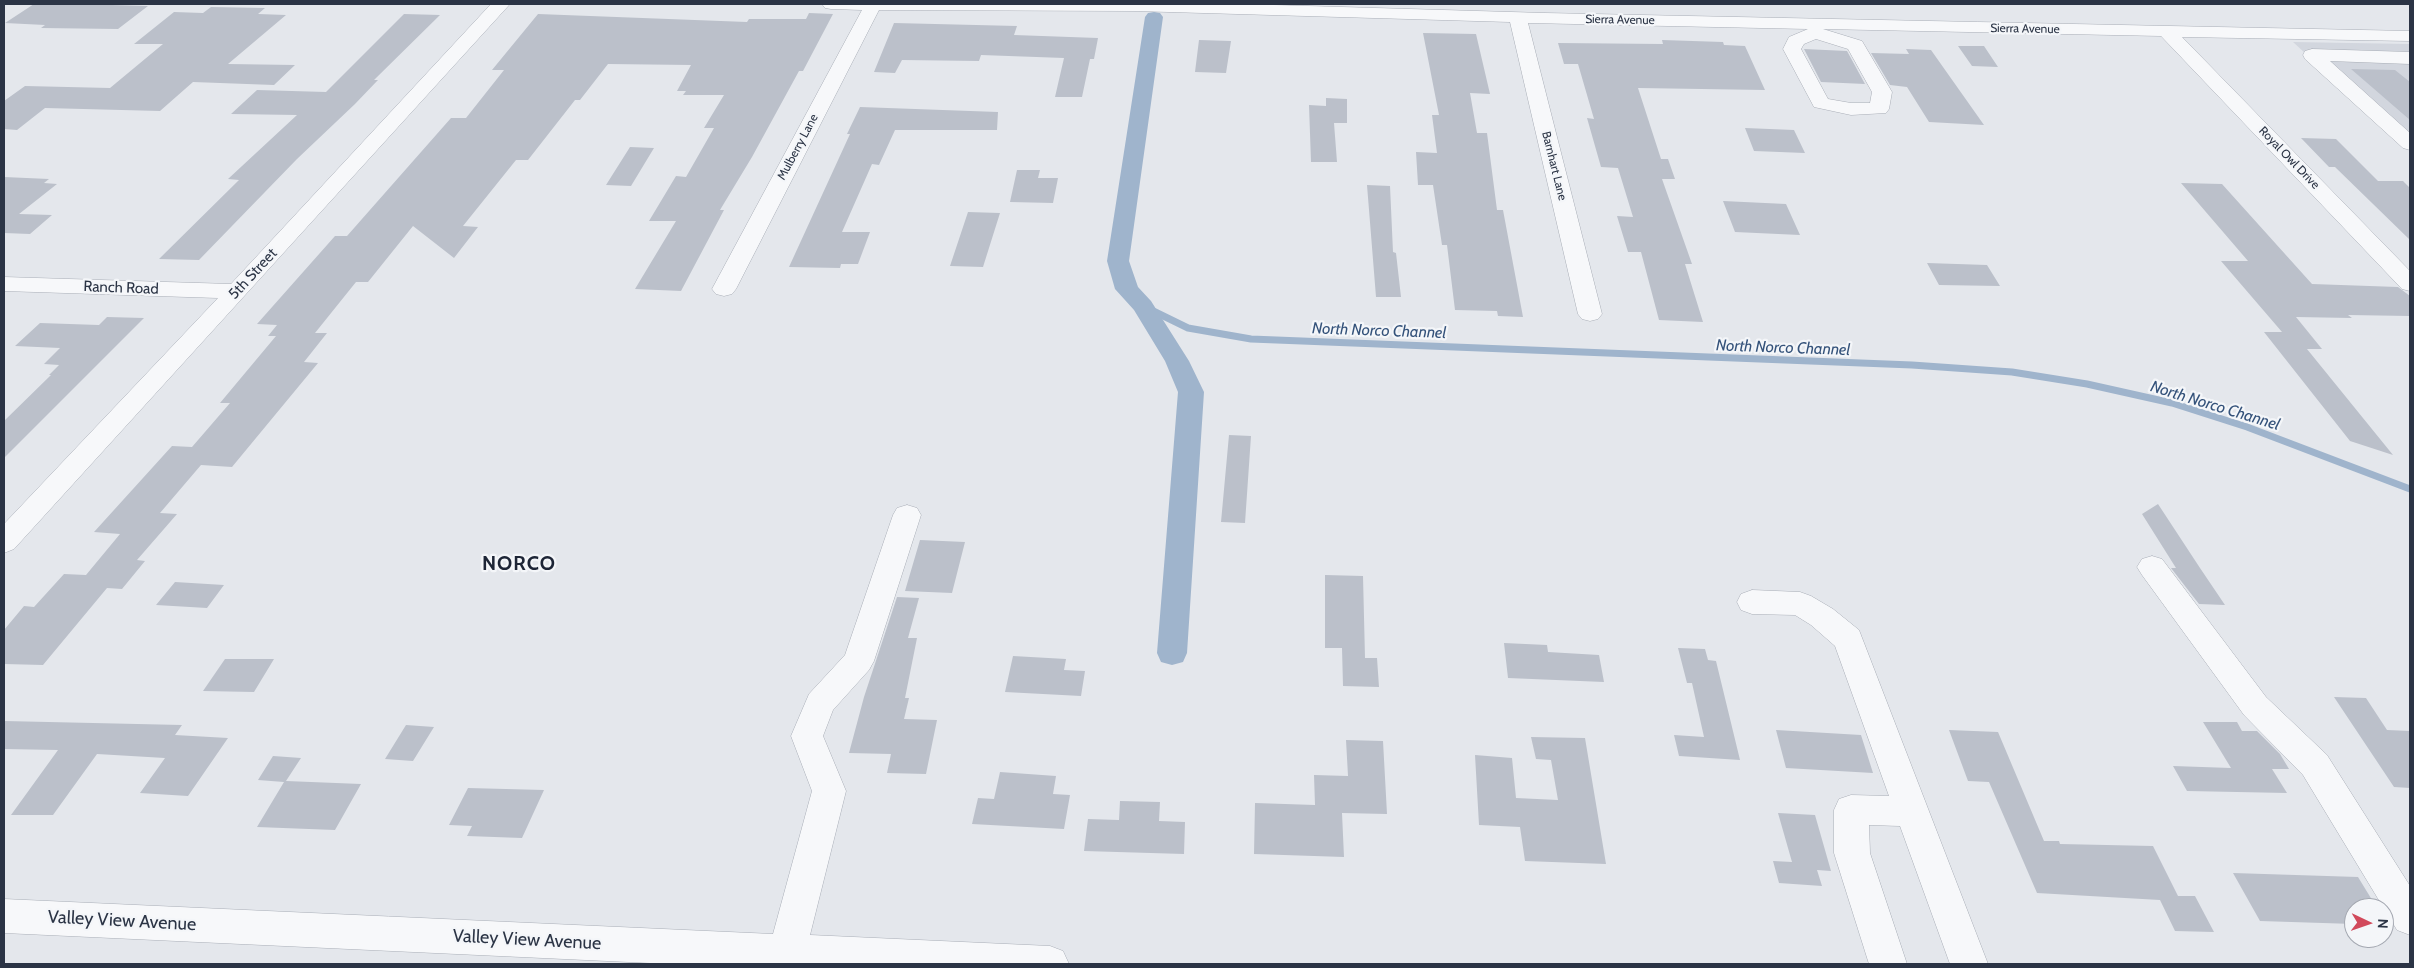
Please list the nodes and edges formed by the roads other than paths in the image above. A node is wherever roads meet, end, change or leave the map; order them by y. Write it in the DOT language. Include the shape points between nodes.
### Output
graph roads {
  1 [pos="501,4"];
  2 [pos="831,4"];
  3 [pos="872,5"];
  4 [pos="1518,18"];
  5 [pos="1812,29"];
  6 [pos="2167,32"];
  7 [pos="2386,36"];
  8 [pos="2410,36"];
  9 [pos="2410,57"];
  10 [pos="2406,136"];
  11 [pos="4,284"];
  12 [pos="2410,284"];
  13 [pos="724,289"];
  14 [pos="237,292"];
  15 [pos="1590,314"];
  16 [pos="907,515"];
  17 [pos="4,542"];
  18 [pos="2152,567"];
  19 [pos="1752,602"];
  20 [pos="1913,811"];
  21 [pos="4,916"];
  22 [pos="2410,918"];
  23 [pos="787,952"];
  24 [pos="1050,964"];
  25 [pos="1888,964"];
  26 [pos="1969,964"];
  1 -- 14 [label="street, 5th Street"];
  2 -- 3 [label="street, Sierra Avenue"];
  3 -- 4 [label="street, Sierra Avenue" via="1135,6"];
  3 -- 13 [label="street, Mulberry Lane"];
  4 -- 5 [label="street, Sierra Avenue"];
  4 -- 15 [label="street, Barnhart Lane"];
  5 -- 5 [label="street" via="1796,41 1792,49 1821,103 1851,109 1879,109 1882,92 1855,45"];
  5 -- 6 [label="street, Sierra Avenue"];
  6 -- 7 [label="street, Sierra Avenue"];
  6 -- 12 [label="street, Royal Owl Drive"];
  7 -- 8 [label="street, Sierra Avenue"];
  7 -- 9 [label="street"];
  9 -- 10 [label="street" via="2312,55"];
  11 -- 14 [label="street, Ranch Road"];
  14 -- 17 [label="street, 5th Street"];
  16 -- 23 [label="street" via="858,661 820,703 808,736 829,791"];
  18 -- 22 [label="street" via="2256,706 2315,764"];
  19 -- 20 [label="street" via="1800,604 1848,639"];
  20 -- 25 [label="street" via="1851,810 1852,852"];
  20 -- 26 [label="street"];
  21 -- 23 [label="street, Valley View Avenue"];
  23 -- 24 [label="street, Valley View Avenue"];
}
